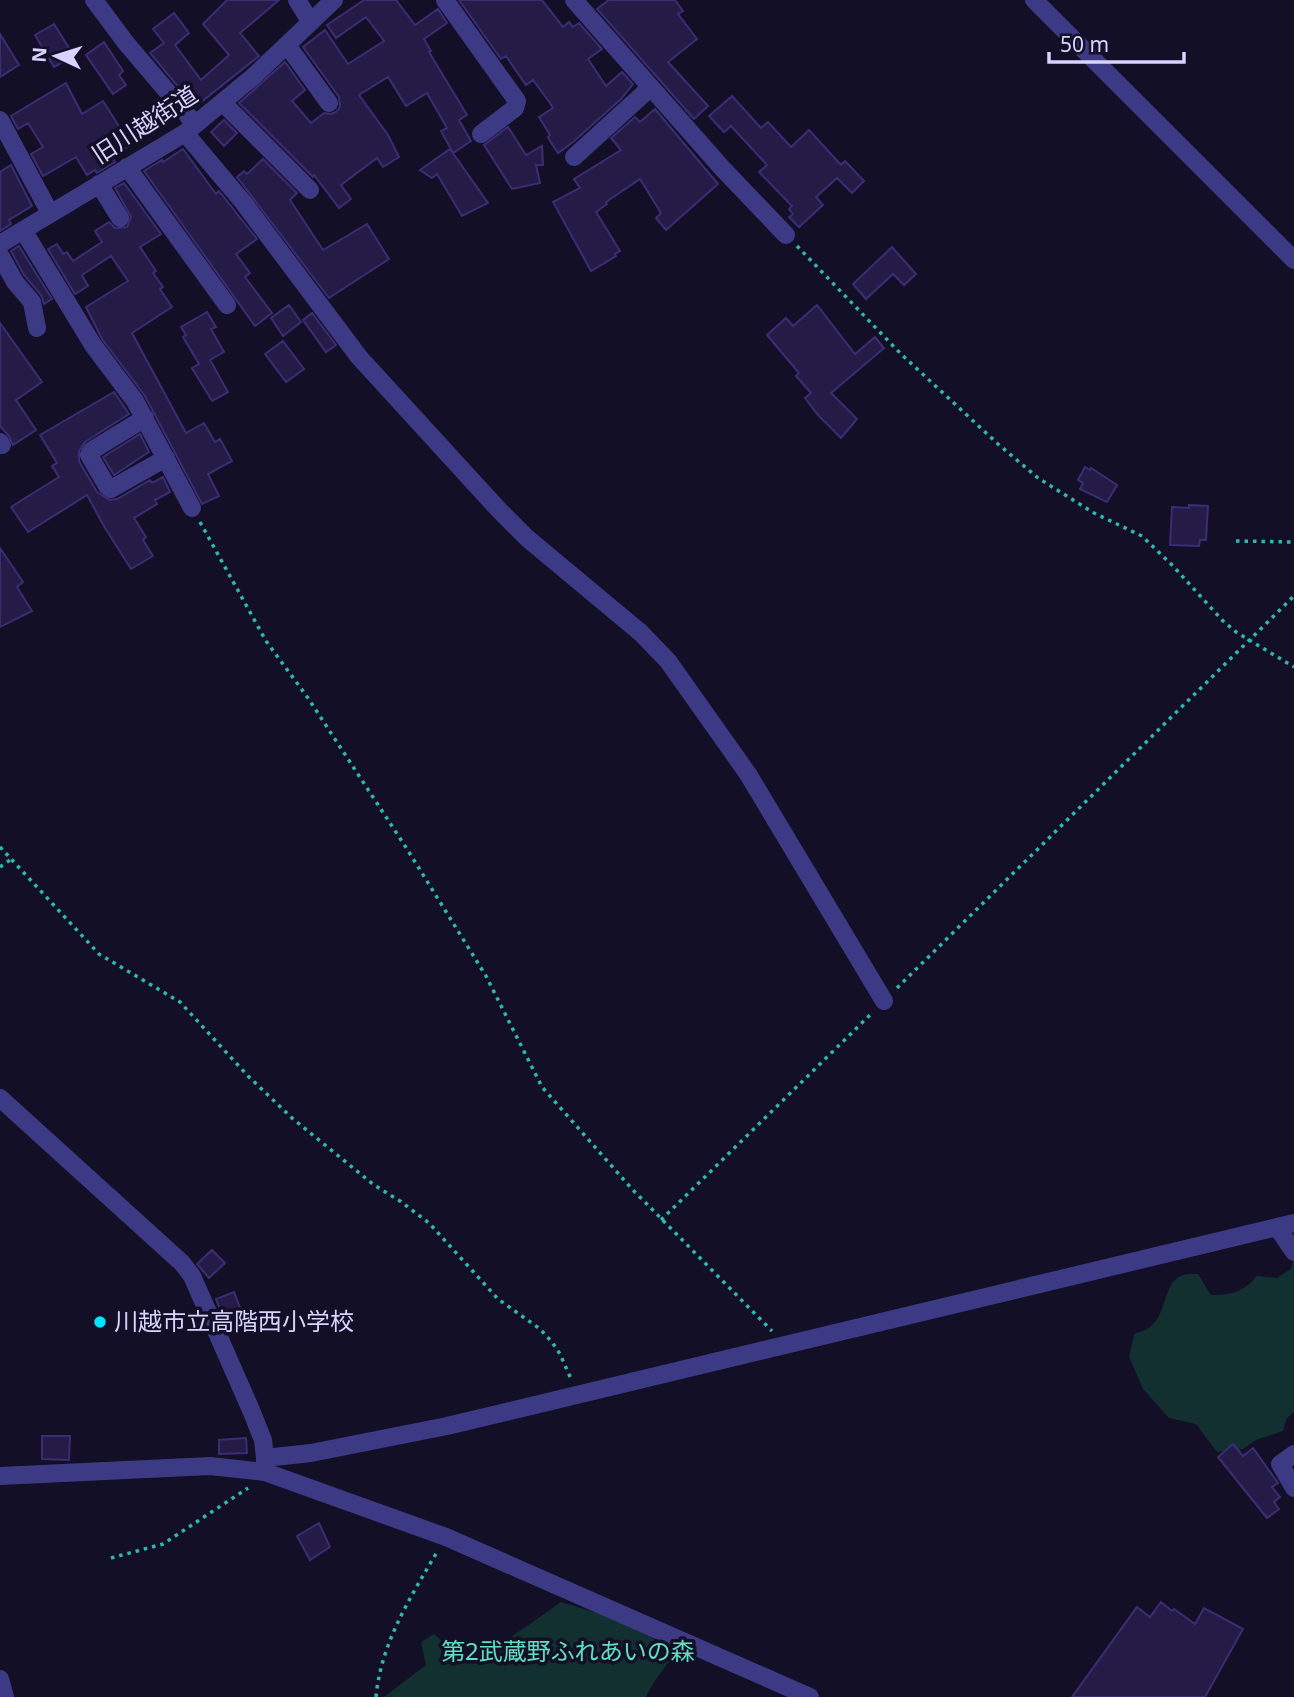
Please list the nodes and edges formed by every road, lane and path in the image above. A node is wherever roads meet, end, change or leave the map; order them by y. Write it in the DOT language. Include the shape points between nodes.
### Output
graph roads {
  1 [pos="94,0"];
  2 [pos="297,0"];
  3 [pos="334,0"];
  4 [pos="445,0"];
  5 [pos="575,0"];
  6 [pos="1034,0"];
  7 [pos="310,21"];
  8 [pos="287,45"];
  9 [pos="651,87"];
  10 [pos="222,102"];
  11 [pos="329,103"];
  12 [pos="0,120"];
  13 [pos="190,129"];
  14 [pos="481,134"];
  15 [pos="575,157"];
  16 [pos="127,167"];
  17 [pos="99,184"];
  18 [pos="310,190"];
  19 [pos="50,213"];
  20 [pos="120,218"];
  21 [pos="23,230"];
  22 [pos="786,235"];
  23 [pos="0,244"];
  24 [pos="0,255"];
  25 [pos="1294,260"];
  26 [pos="227,305"];
  27 [pos="37,328"];
  28 [pos="145,418"];
  29 [pos="166,458"];
  30 [pos="192,508"];
  31 [pos="1236,541"];
  32 [pos="1294,542"];
  33 [pos="1294,596"];
  34 [pos="1251,639"];
  35 [pos="1294,667"];
  36 [pos="0,848"];
  37 [pos="10,860"];
  38 [pos="0,867"];
  39 [pos="884,1001"];
  40 [pos="0,1098"];
  41 [pos="661,1220"];
  42 [pos="1285,1225"];
  43 [pos="1294,1252"];
  44 [pos="785,1344"];
  45 [pos="576,1395"];
  46 [pos="1294,1454"];
  47 [pos="265,1465"];
  48 [pos="0,1476"];
  49 [pos="1294,1488"];
  50 [pos="446,1537"];
  51 [pos="111,1558"];
  52 [pos="0,1679"];
  53 [pos="5,1697"];
  54 [pos="376,1697"];
  55 [pos="810,1697"];
  1 -- 13 [label="street"];
  2 -- 7 [label="street"];
  3 -- 7 [label="street, 旧川越街道"];
  4 -- 14 [label="street" via="517,101"];
  5 -- 9 [label="street"];
  6 -- 25 [label="street"];
  7 -- 8 [label="street, 旧川越街道"];
  8 -- 10 [label="street, 旧川越街道"];
  8 -- 11 [label="street"];
  9 -- 15 [label="street"];
  9 -- 22 [label="street"];
  10 -- 13 [label="street, 旧川越街道"];
  10 -- 18 [label="street"];
  12 -- 19 [label="street"];
  13 -- 16 [label="street, 旧川越街道"];
  13 -- 39 [label="street" via="359,357 527,538 668,661 748,774"];
  16 -- 17 [label="street, 旧川越街道"];
  16 -- 26 [label="street"];
  17 -- 19 [label="street, 旧川越街道"];
  17 -- 20 [label="street"];
  19 -- 21 [label="street, 旧川越街道"];
  21 -- 23 [label="street, 旧川越街道"];
  21 -- 28 [label="street" via="93,345"];
  22 -- 34 [label="path" via="901,354 998,444 1038,478 1142,536 1223,621"];
  24 -- 27 [label="street" via="32,302"];
  28 -- 29 [label="street"];
  28 -- 29 [label="street" via="89,455 111,489"];
  29 -- 30 [label="street"];
  30 -- 41 [label="path" via="266,641 308,698 486,976 542,1087"];
  31 -- 32 [label="path"];
  33 -- 34 [label="path"];
  34 -- 35 [label="path"];
  34 -- 39 [label="path"];
  36 -- 37 [label="path"];
  37 -- 38 [label="path"];
  37 -- 45 [label="path" via="99,954 180,1002 300,1126 429,1223 498,1299 552,1342"];
  39 -- 41 [label="path"];
  40 -- 47 [label="street" via="192,1276 251,1410"];
  41 -- 44 [label="path"];
  42 -- 43 [label="street"];
  42 -- 44 [label="street"];
  44 -- 45 [label="street"];
  45 -- 47 [label="street"];
  46 -- 49 [label="street" via="1280,1464"];
  47 -- 48 [label="street"];
  47 -- 50 [label="street"];
  47 -- 51 [label="path" via="241,1494 163,1544"];
  50 -- 54 [label="path" via="404,1609 383,1658"];
  50 -- 55 [label="street"];
  52 -- 53 [label="street"];
}
